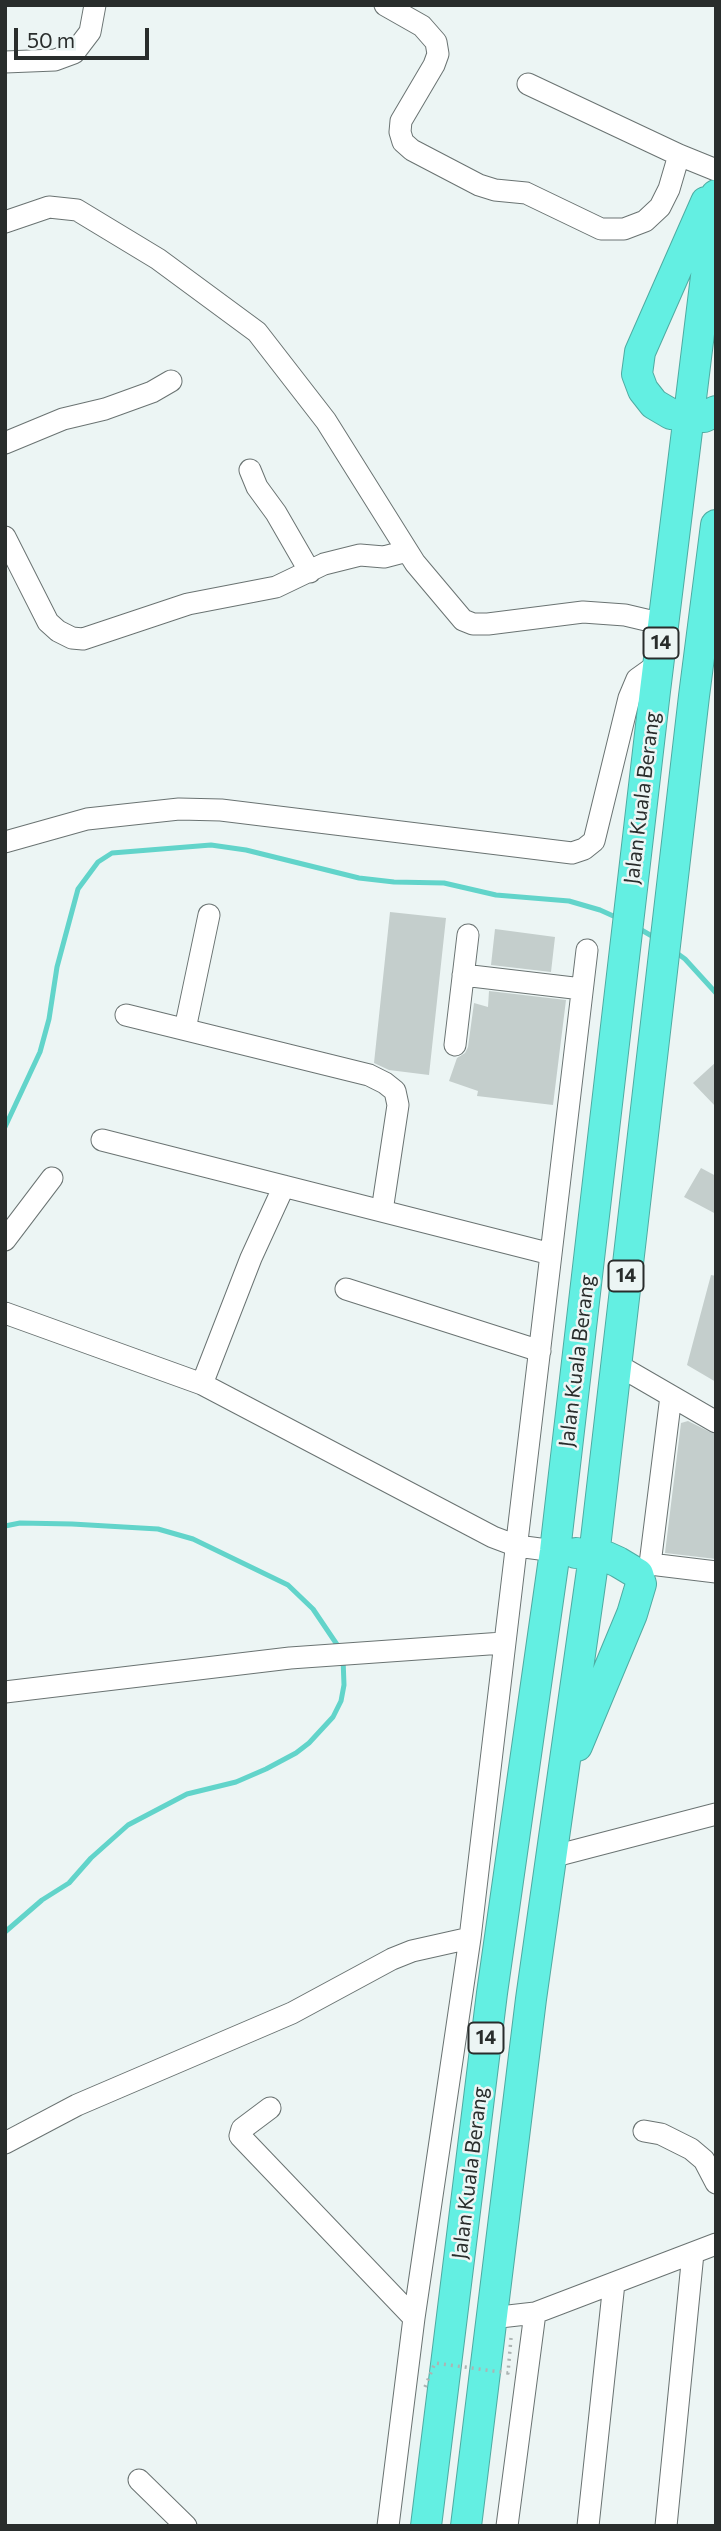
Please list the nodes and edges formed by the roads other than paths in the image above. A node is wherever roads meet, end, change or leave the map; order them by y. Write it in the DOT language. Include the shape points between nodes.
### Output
graph roads {
  1 [pos="95,5"];
  2 [pos="386,5"];
  3 [pos="5,62"];
  4 [pos="528,84"];
  5 [pos="678,155"];
  6 [pos="716,170"];
  7 [pos="716,181"];
  8 [pos="716,195"];
  9 [pos="5,222"];
  10 [pos="171,381"];
  11 [pos="703,414"];
  12 [pos="5,443"];
  13 [pos="250,470"];
  14 [pos="716,525"];
  15 [pos="5,537"];
  16 [pos="407,551"];
  17 [pos="310,572"];
  18 [pos="663,624"];
  19 [pos="658,663"];
  20 [pos="705,697"];
  21 [pos="5,842"];
  22 [pos="209,915"];
  23 [pos="468,935"];
  24 [pos="587,950"];
  25 [pos="463,975"];
  26 [pos="582,989"];
  27 [pos="126,1014"];
  28 [pos="185,1029"];
  29 [pos="455,1045"];
  30 [pos="575,1055"];
  31 [pos="612,1059"];
  32 [pos="102,1140"];
  33 [pos="52,1178"];
  34 [pos="284,1186"];
  35 [pos="382,1211"];
  36 [pos="5,1240"];
  37 [pos="551,1254"];
  38 [pos="345,1289"];
  39 [pos="5,1313"];
  40 [pos="540,1351"];
  41 [pos="616,1364"];
  42 [pos="202,1384"];
  43 [pos="671,1396"];
  44 [pos="716,1422"];
  45 [pos="517,1546"];
  46 [pos="555,1551"];
  47 [pos="594,1556"];
  48 [pos="644,1569"];
  49 [pos="716,1572"];
  50 [pos="503,1643"];
  51 [pos="5,1692"];
  52 [pos="561,1784"];
  53 [pos="715,1816"];
  54 [pos="551,1857"];
  55 [pos="470,1938"];
  56 [pos="270,2108"];
  57 [pos="645,2131"];
  58 [pos="5,2143"];
  59 [pos="716,2183"];
  60 [pos="716,2244"];
  61 [pos="693,2253"];
  62 [pos="614,2283"];
  63 [pos="535,2313"];
  64 [pos="414,2318"];
  65 [pos="501,2328"];
  66 [pos="139,2480"];
  67 [pos="187,2526"];
  68 [pos="388,2526"];
  69 [pos="426,2526"];
  70 [pos="466,2526"];
  71 [pos="507,2526"];
  72 [pos="588,2526"];
  73 [pos="666,2526"];
  1 -- 3 [label="street" via="90,32 74,53 55,60"];
  2 -- 5 [label="street" via="422,26 436,43 438,54 401,121 403,142 468,179 495,190 540,198 601,229 624,229 645,221 660,207"];
  4 -- 5 [label="street"];
  5 -- 6 [label="street"];
  7 -- 11 [label="highway" via="650,327 637,374 654,404 671,414"];
  8 -- 11 [label="highway, Jalan Kuala Berang / 14"];
  9 -- 16 [label="street" via="49,207 77,210 158,260 257,332 337,436"];
  10 -- 12 [label="street" via="152,392 63,419"];
  11 -- 18 [label="highway, Jalan Kuala Berang / 14"];
  13 -- 17 [label="street"];
  14 -- 20 [label="highway, Jalan Kuala Berang / 14"];
  15 -- 17 [label="street" via="48,622 65,635 83,639 188,604 276,587"];
  16 -- 17 [label="street" via="384,557 360,555"];
  16 -- 18 [label="street" via="453,611 474,624 583,612"];
  18 -- 19 [label="highway, Jalan Kuala Berang / 14"];
  19 -- 21 [label="street" via="637,679 629,698 594,841 572,853 221,810 179,809 87,819"];
  19 -- 31 [label="highway, Jalan Kuala Berang / 14"];
  20 -- 41 [label="highway, Jalan Kuala Berang / 14" via="673,874"];
  22 -- 28 [label="street"];
  23 -- 25 [label="street"];
  24 -- 26 [label="street"];
  25 -- 26 [label="street"];
  25 -- 29 [label="street"];
  26 -- 30 [label="street"];
  27 -- 28 [label="street"];
  28 -- 35 [label="street" via="369,1075 395,1091 398,1105"];
  30 -- 31 [label="street"];
  30 -- 37 [label="street"];
  31 -- 46 [label="highway, Jalan Kuala Berang / 14"];
  32 -- 34 [label="street"];
  33 -- 36 [label="street"];
  34 -- 35 [label="street"];
  34 -- 42 [label="street"];
  35 -- 37 [label="street"];
  37 -- 40 [label="street"];
  38 -- 40 [label="street"];
  39 -- 42 [label="street"];
  40 -- 45 [label="street"];
  41 -- 43 [label="street"];
  41 -- 47 [label="highway, Jalan Kuala Berang / 14"];
  42 -- 45 [label="street"];
  43 -- 44 [label="street"];
  43 -- 48 [label="street"];
  45 -- 46 [label="street"];
  45 -- 50 [label="street"];
  46 -- 47 [label="highway"];
  46 -- 69 [label="highway, Jalan Kuala Berang / 14" via="492,1993"];
  47 -- 48 [label="highway"];
  47 -- 52 [label="highway, Jalan Kuala Berang / 14"];
  48 -- 49 [label="street"];
  48 -- 52 [label="highway" via="638,1599"];
  50 -- 51 [label="street" via="290,1658"];
  50 -- 55 [label="street"];
  52 -- 54 [label="highway, Jalan Kuala Berang / 14"];
  53 -- 54 [label="street"];
  54 -- 65 [label="highway, Jalan Kuala Berang / 14" via="531,1999"];
  55 -- 58 [label="street" via="392,1959 292,2012 78,2105"];
  55 -- 64 [label="street"];
  56 -- 64 [label="street" via="242,2129 240,2137"];
  57 -- 59 [label="street" via="691,2150 704,2160"];
  60 -- 61 [label="street"];
  61 -- 62 [label="street"];
  61 -- 73 [label="street"];
  62 -- 63 [label="street"];
  62 -- 72 [label="street"];
  63 -- 65 [label="street"];
  63 -- 71 [label="street"];
  64 -- 68 [label="street"];
  65 -- 70 [label="highway, Jalan Kuala Berang / 14"];
  66 -- 67 [label="street"];
}
